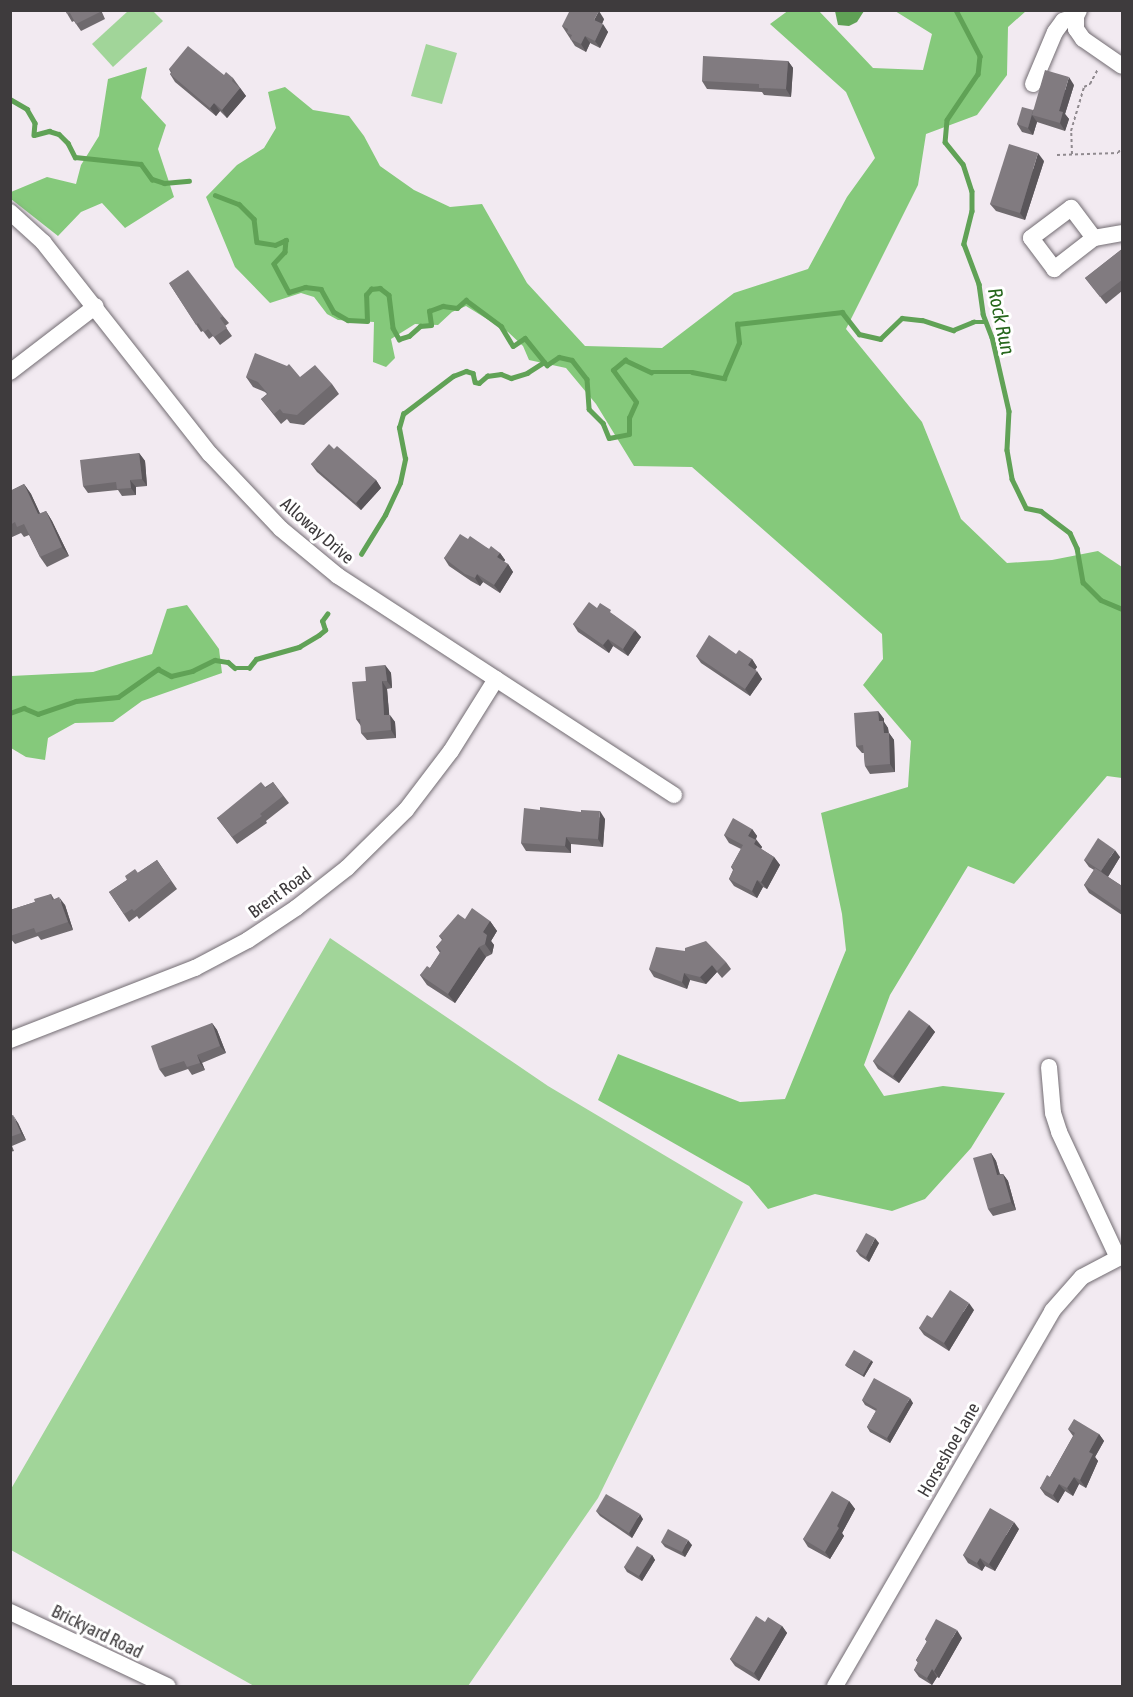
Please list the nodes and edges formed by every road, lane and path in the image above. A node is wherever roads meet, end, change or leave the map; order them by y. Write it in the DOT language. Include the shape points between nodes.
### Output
graph roads {
  1 [pos="1078,13"];
  2 [pos="1106,56"];
  3 [pos="1122,66"];
  4 [pos="1033,84"];
  5 [pos="1122,147"];
  6 [pos="1072,154"];
  7 [pos="1057,155"];
  8 [pos="10,212"];
  9 [pos="1122,233"];
  10 [pos="1094,238"];
  11 [pos="96,306"];
  12 [pos="10,372"];
  13 [pos="496,679"];
  14 [pos="674,795"];
  15 [pos="10,1041"];
  16 [pos="1049,1067"];
  17 [pos="1120,1257"];
  18 [pos="10,1612"];
  19 [pos="167,1686"];
  20 [pos="835,1686"];
  1 -- 2 [label="street" via="1076,29"];
  1 -- 4 [label="street" via="1063,21 1055,32"];
  2 -- 3 [label="street"];
  2 -- 6 [label="path" via="1090,84 1084,87 1071,131"];
  5 -- 6 [label="path" via="1118,153"];
  6 -- 7 [label="path"];
  8 -- 11 [label="street, Alloway Drive" via="43,242"];
  9 -- 10 [label="street"];
  11 -- 12 [label="street"];
  11 -- 13 [label="street, Alloway Drive" via="210,454 281,530 338,576"];
  13 -- 14 [label="street, Alloway Drive"];
  13 -- 15 [label="street, Brent Road" via="451,751 406,810 347,868 296,908 195,968"];
  16 -- 17 [label="street" via="1053,1113 1059,1132"];
  17 -- 20 [label="street, Horseshoe Lane" via="1082,1277 1052,1311"];
  18 -- 19 [label="street, Brickyard Road"];
}
